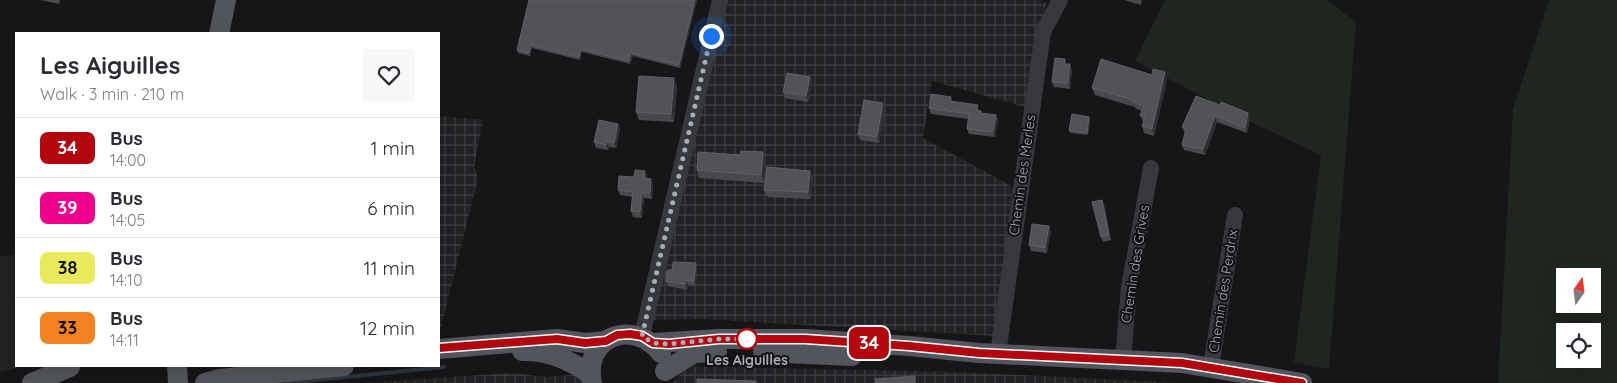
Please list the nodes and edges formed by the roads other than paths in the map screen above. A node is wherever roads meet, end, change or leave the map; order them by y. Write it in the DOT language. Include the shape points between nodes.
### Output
graph roads {
  1 [pos="226,0"];
  2 [pos="720,0"];
  3 [pos="1060,0"];
  4 [pos="219,32"];
  5 [pos="1151,168"];
  6 [pos="1235,215"];
  7 [pos="647,340"];
  8 [pos="606,341"];
  9 [pos="440,348"];
  10 [pos="988,354"];
  11 [pos="440,357"];
  12 [pos="1123,361"];
  13 [pos="68,367"];
  14 [pos="70,367"];
  15 [pos="176,367"];
  16 [pos="334,367"];
  17 [pos="1211,367"];
  18 [pos="664,377"];
  19 [pos="591,378"];
  20 [pos="32,383"];
  21 [pos="69,383"];
  22 [pos="178,383"];
  23 [pos="205,383"];
  24 [pos="1244,383"];
  25 [pos="1302,383"];
  1 -- 4 [label="main road"];
  2 -- 7 [label="street"];
  3 -- 10 [label="street, Chemin des Merles" via="1042,32"];
  5 -- 12 [label="street, Chemin des Grives" via="1129,287"];
  6 -- 17 [label="street, Chemin des Perdrix"];
  7 -- 8 [label="main road" via="630,334 617,335"];
  7 -- 10 [label="main road" via="805,339"];
  7 -- 18 [label="main road" via="660,353"];
  8 -- 9 [label="main road" via="585,343 557,339"];
  8 -- 19 [label="main road" via="591,361"];
  10 -- 12 [label="main road"];
  10 -- 18 [label="main road" via="866,356 707,352 694,353"];
  11 -- 19 [label="main road" via="532,351 570,360"];
  12 -- 17 [label="main road"];
  12 -- 24 [label="main road"];
  13 -- 20 [label="main road"];
  14 -- 21 [label="main road"];
  15 -- 22 [label="main road"];
  16 -- 23 [label="main road"];
  17 -- 25 [label="main road"];
}
